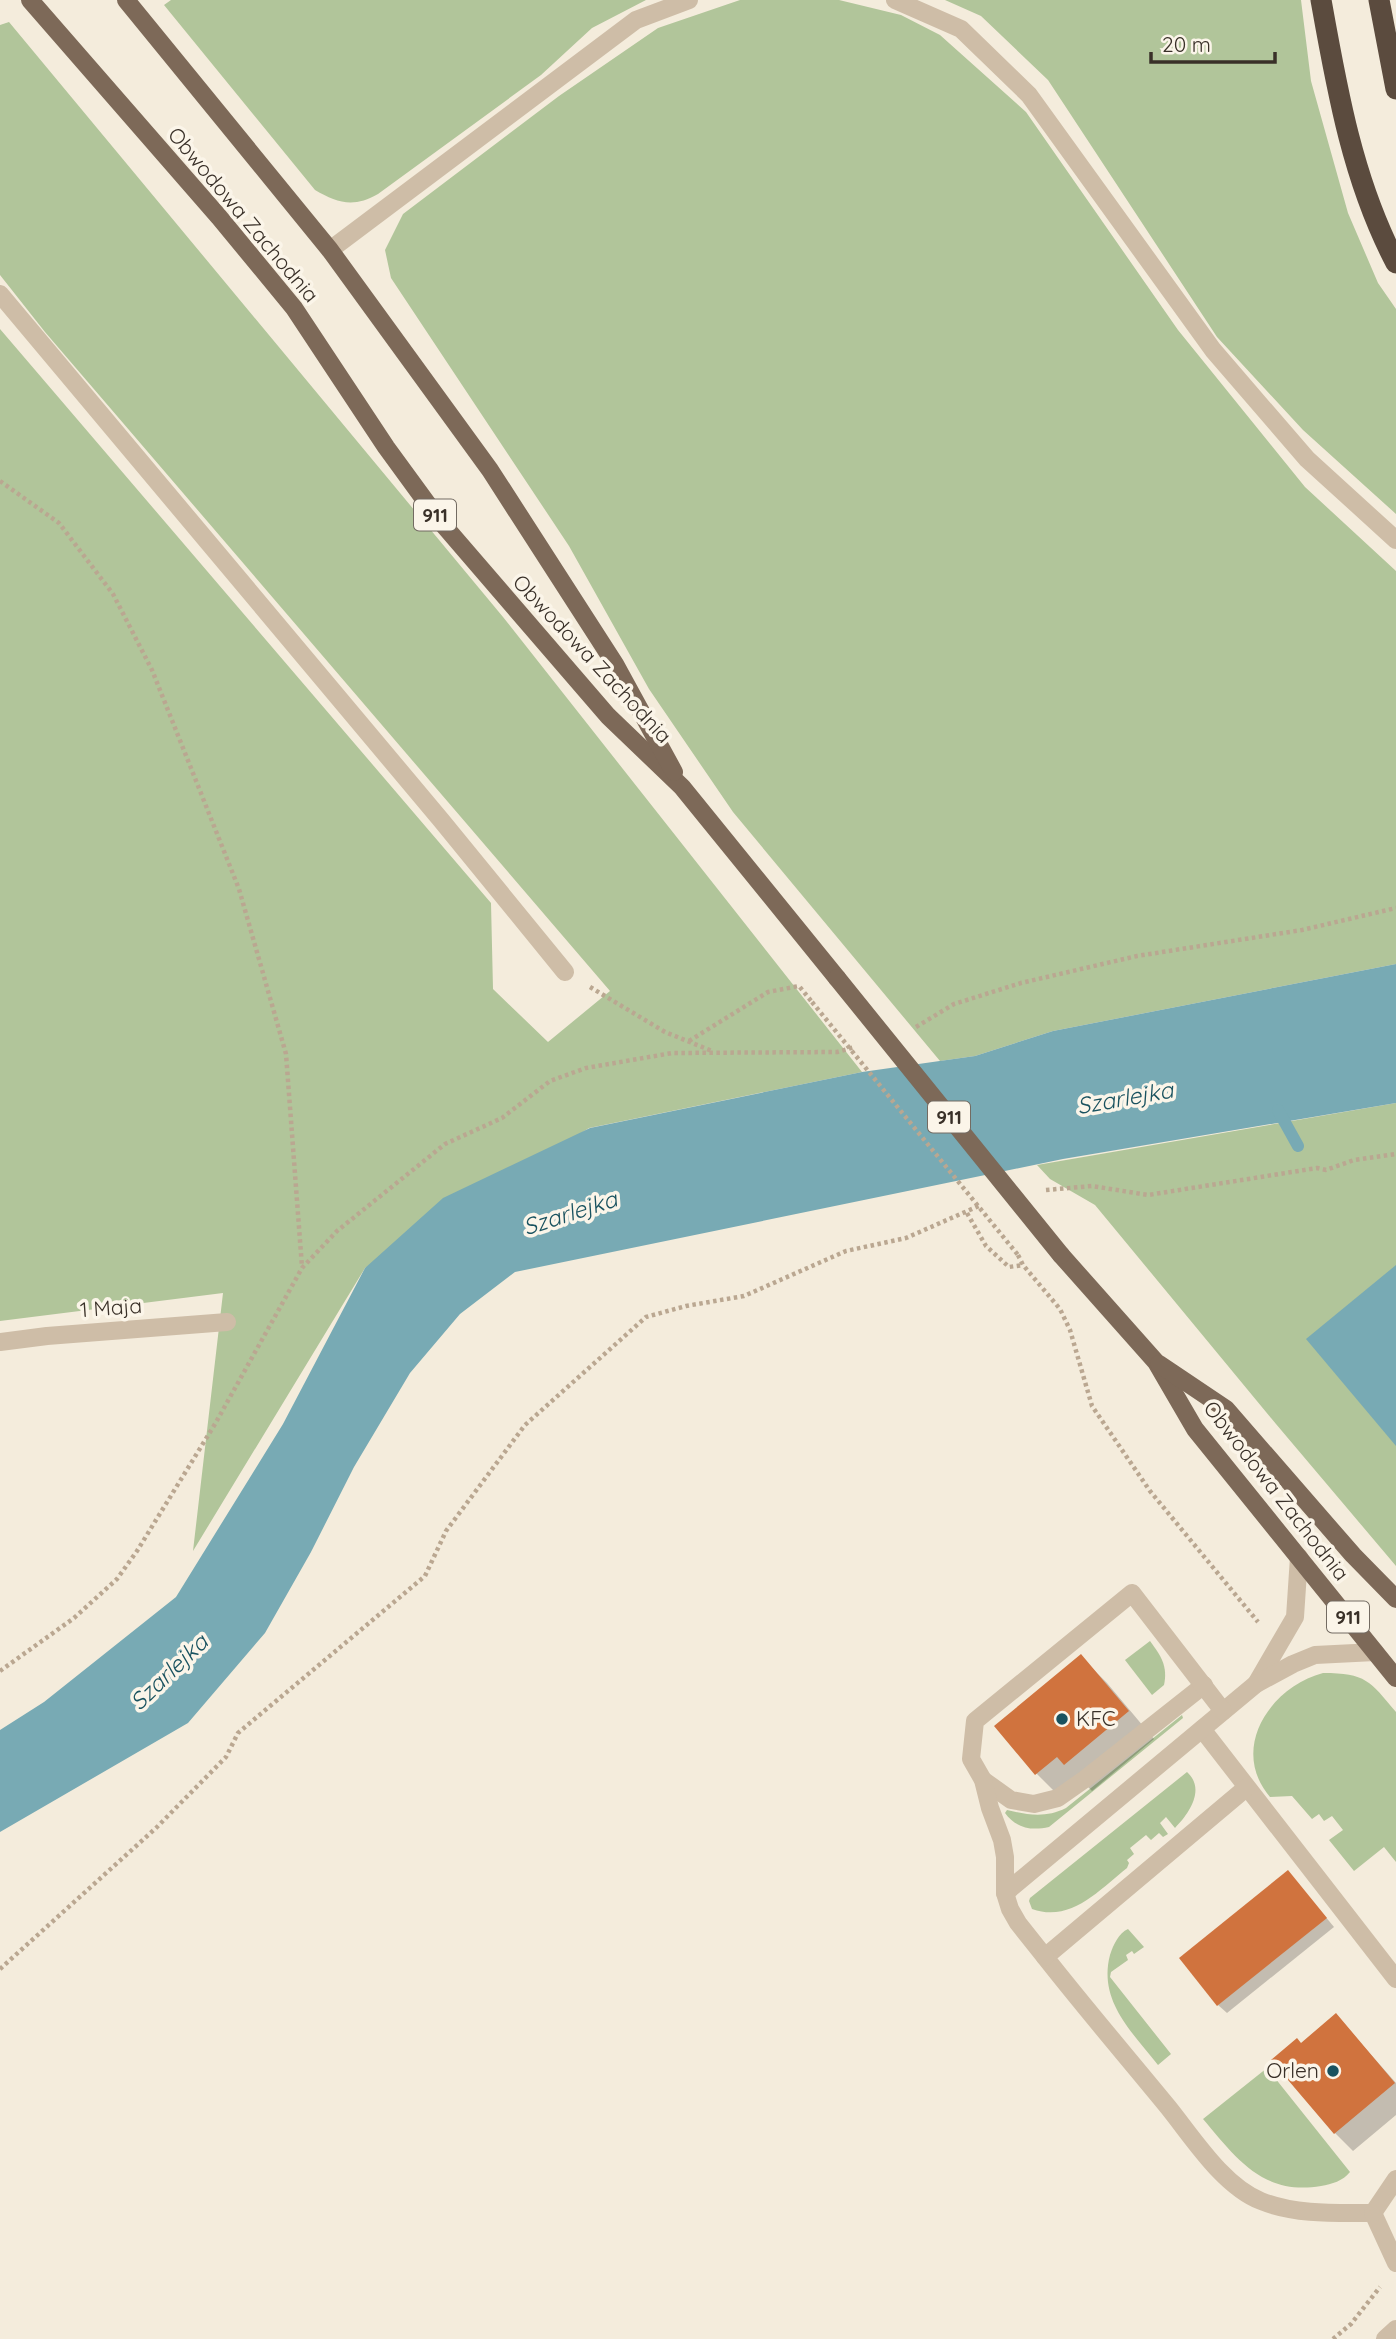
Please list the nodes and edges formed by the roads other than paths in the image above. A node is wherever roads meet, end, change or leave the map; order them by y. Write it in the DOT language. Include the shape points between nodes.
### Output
graph roads {
  1 [pos="30,0"];
  2 [pos="126,0"];
  3 [pos="689,0"];
  4 [pos="895,0"];
  5 [pos="1321,0"];
  6 [pos="1379,0"];
  7 [pos="1396,89"];
  8 [pos="330,250"];
  9 [pos="1396,263"];
  10 [pos="0,294"];
  11 [pos="1396,540"];
  12 [pos="682,787"];
  13 [pos="565,972"];
  14 [pos="227,1322"];
  15 [pos="0,1342"];
  16 [pos="1156,1362"];
  17 [pos="1299,1557"];
  18 [pos="1396,1599"];
  19 [pos="1376,1651"];
  20 [pos="1396,1678"];
  21 [pos="1256,1684"];
  22 [pos="1204,1685"];
  23 [pos="1223,1711"];
  24 [pos="1202,1729"];
  25 [pos="983,1780"];
  26 [pos="1246,1788"];
  27 [pos="1004,1893"];
  28 [pos="1045,1957"];
  29 [pos="1396,1979"];
  30 [pos="1396,2179"];
  31 [pos="1373,2213"];
  32 [pos="1396,2263"];
  33 [pos="1396,2329"];
  34 [pos="1385,2339"];
  1 -- 12 [label="main road, Obwodowa Zachodnia / 911" via="294,308 440,521 608,716"];
  2 -- 8 [label="main road, Obwodowa Zachodnia / 911"];
  3 -- 8 [label="street" via="636,20"];
  4 -- 11 [label="street" via="961,29 1029,95 1213,350 1307,459"];
  5 -- 9 [label="highway" via="1357,170"];
  6 -- 7 [label="highway"];
  8 -- 12 [label="main road, Obwodowa Zachodnia / 911" via="490,470 615,664"];
  10 -- 13 [label="street"];
  12 -- 16 [label="main road, 911, bridge" via="1061,1255"];
  14 -- 15 [label="street, 1 Maja"];
  16 -- 17 [label="main road, Obwodowa Zachodnia / 911" via="1195,1430"];
  16 -- 18 [label="main road, Obwodowa Zachodnia / 911" via="1226,1409"];
  17 -- 19 [label="main road, Obwodowa Zachodnia / 911"];
  17 -- 21 [label="street" via="1295,1617"];
  19 -- 20 [label="main road, Obwodowa Zachodnia / 911"];
  19 -- 21 [label="street" via="1315,1655"];
  21 -- 23 [label="street"];
  22 -- 23 [label="street"];
  22 -- 25 [label="street" via="1058,1798 1034,1804 1011,1800"];
  22 -- 25 [label="street" via="1132,1592 975,1721 971,1759"];
  23 -- 24 [label="street"];
  24 -- 26 [label="street"];
  24 -- 27 [label="street"];
  25 -- 27 [label="street" via="1005,1857"];
  26 -- 28 [label="street"];
  26 -- 29 [label="street"];
  27 -- 28 [label="street" via="1018,1923"];
  28 -- 31 [label="street" via="1207,2157 1243,2192 1284,2208"];
  30 -- 31 [label="street"];
  31 -- 32 [label="street"];
  33 -- 34 [label="street"];
}
